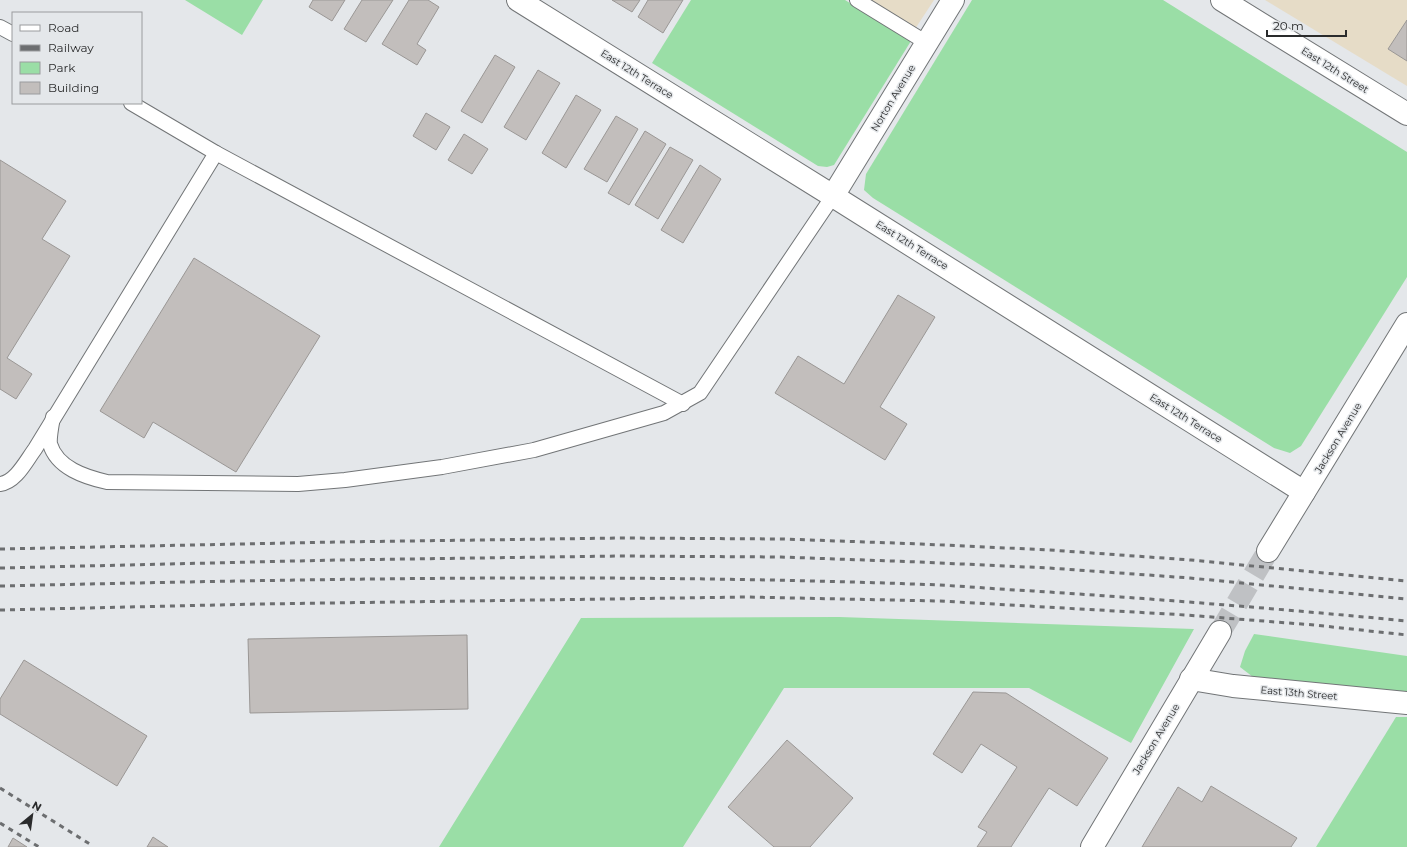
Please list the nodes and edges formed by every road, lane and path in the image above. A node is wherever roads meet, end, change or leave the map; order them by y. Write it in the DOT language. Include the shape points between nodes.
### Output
graph roads {
  1 [pos="518,0"];
  2 [pos="857,0"];
  3 [pos="953,0"];
  4 [pos="1222,0"];
  5 [pos="0,26"];
  6 [pos="12,33"];
  7 [pos="926,43"];
  8 [pos="133,104"];
  9 [pos="1407,114"];
  10 [pos="216,153"];
  11 [pos="833,196"];
  12 [pos="1407,324"];
  13 [pos="683,404"];
  14 [pos="53,417"];
  15 [pos="0,484"];
  16 [pos="1304,492"];
  17 [pos="1268,550"];
  18 [pos="1220,632"];
  19 [pos="1191,679"];
  20 [pos="1407,703"];
  21 [pos="1092,847"];
  1 -- 11 [label="street, East 12th Terrace"];
  2 -- 7 [label="lane"];
  3 -- 7 [label="street, Norton Avenue"];
  4 -- 9 [label="street, East 12th Street"];
  5 -- 6 [label="lane"];
  7 -- 11 [label="street, Norton Avenue"];
  8 -- 10 [label="lane"];
  10 -- 13 [label="lane"];
  10 -- 14 [label="lane"];
  11 -- 13 [label="lane" via="700,393"];
  11 -- 16 [label="street, East 12th Terrace"];
  12 -- 16 [label="street, Jackson Avenue"];
  13 -- 14 [label="lane" via="664,413 534,450 442,467 298,484 107,482 87,477 71,469 56,456 50,443"];
  14 -- 15 [label="lane" via="20,471 7,483"];
  16 -- 17 [label="street, Jackson Avenue"];
  18 -- 19 [label="street, Jackson Avenue"];
  19 -- 20 [label="street, East 13th Street" via="1233,686"];
  19 -- 21 [label="street, Jackson Avenue"];
}
